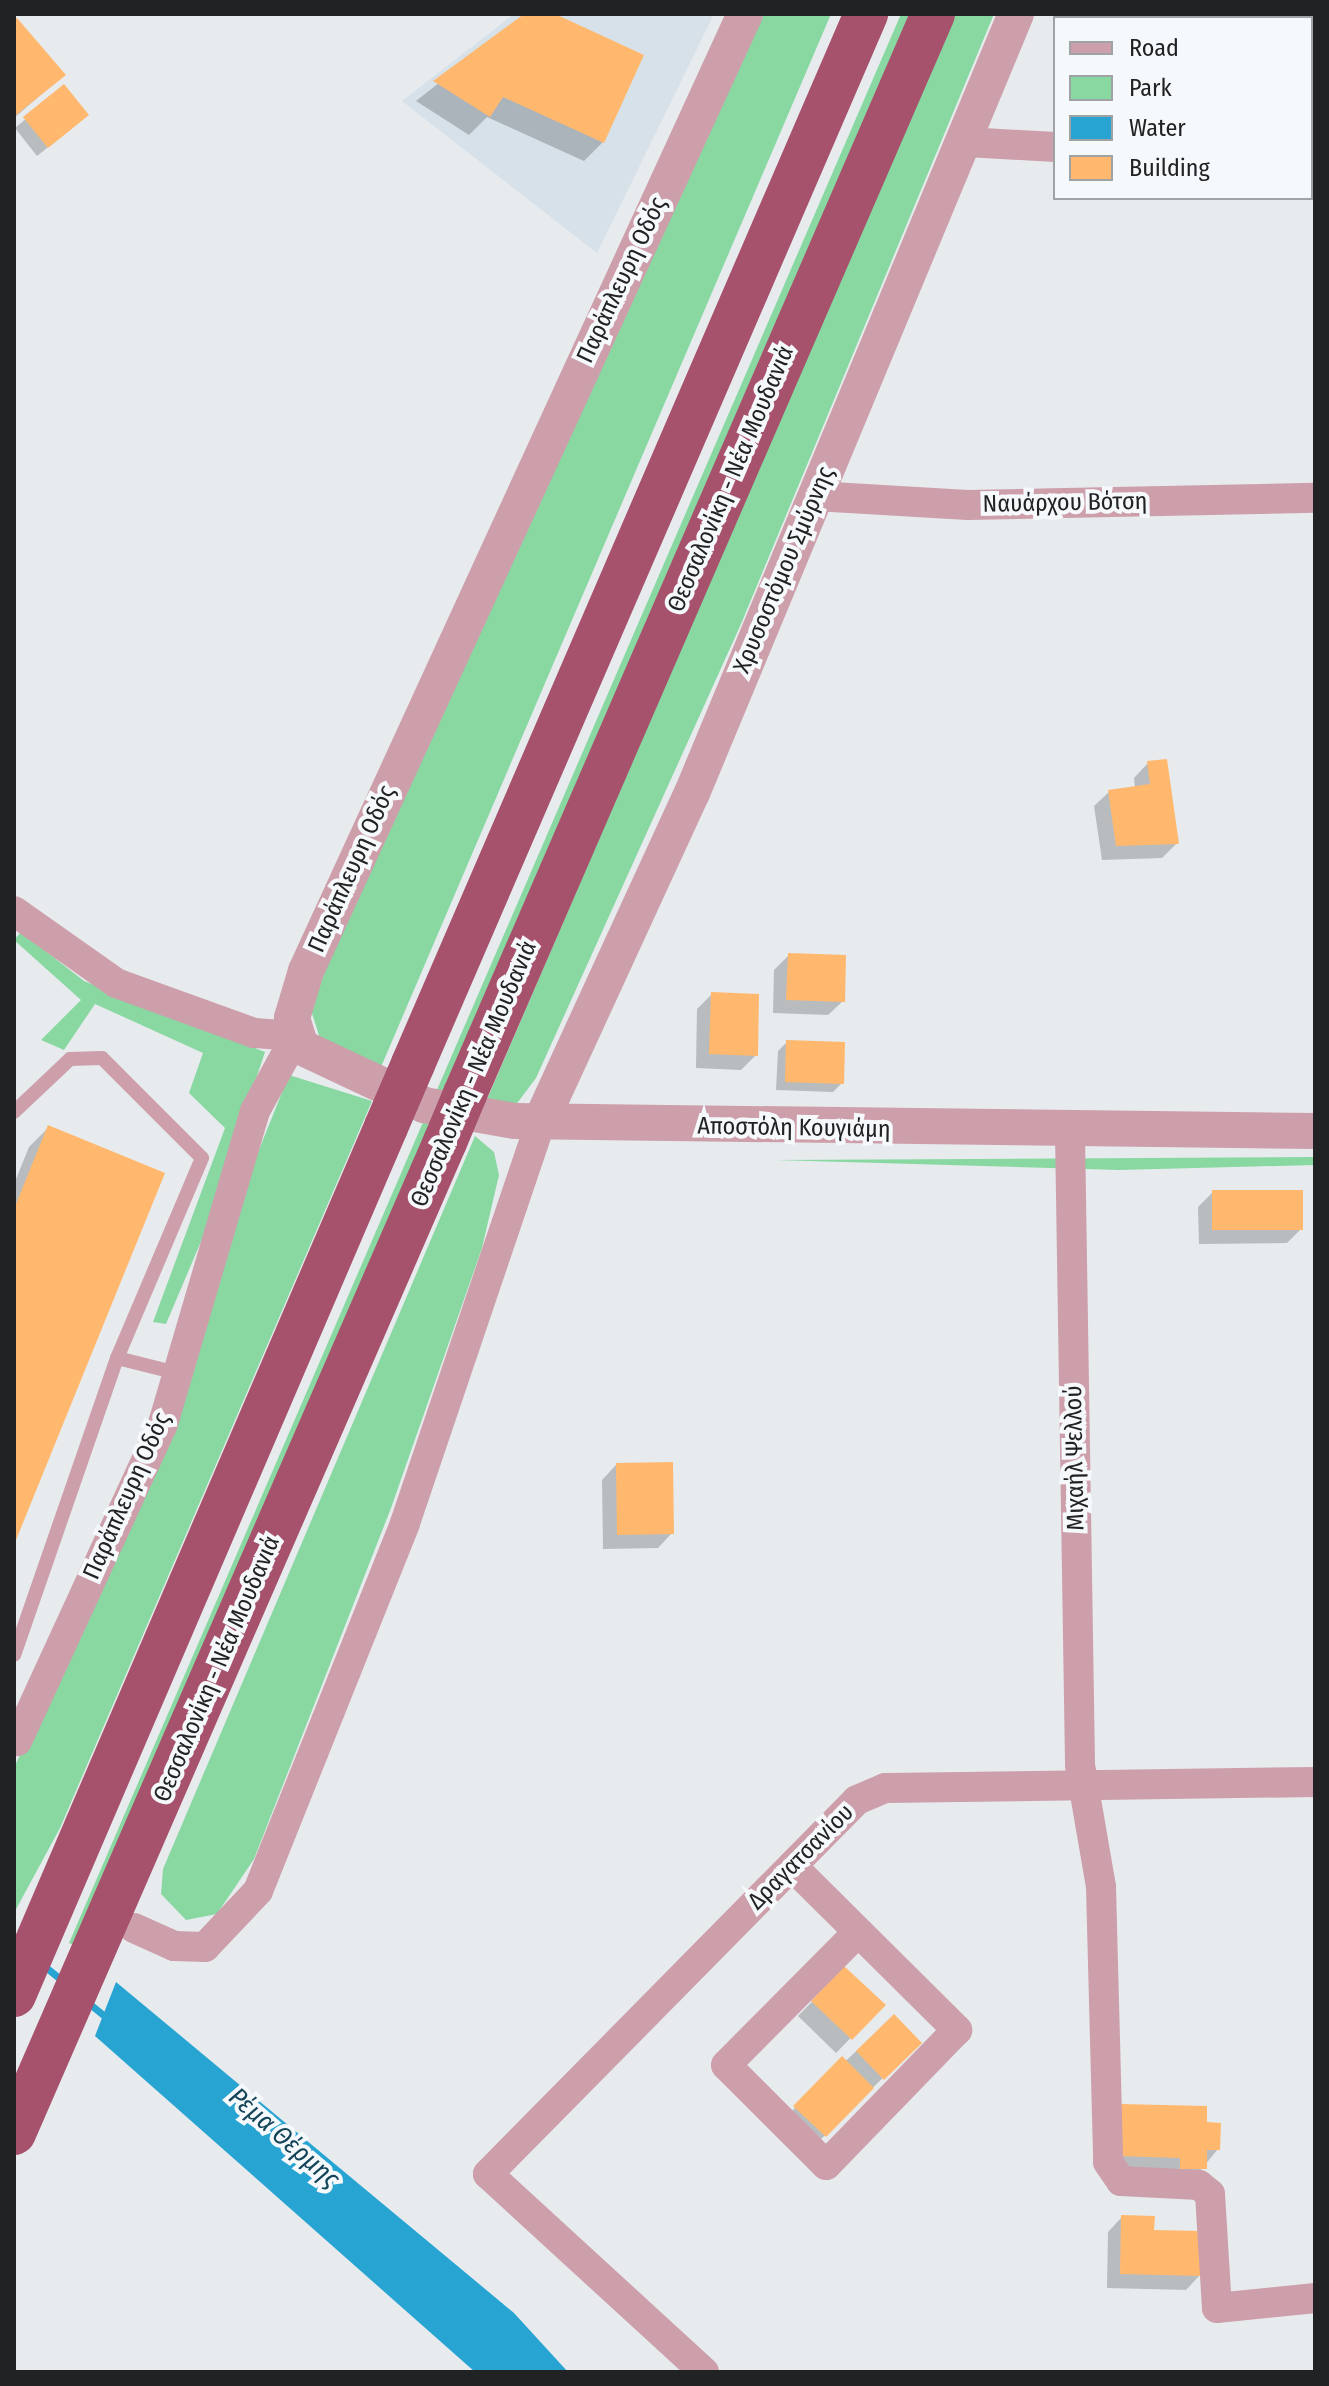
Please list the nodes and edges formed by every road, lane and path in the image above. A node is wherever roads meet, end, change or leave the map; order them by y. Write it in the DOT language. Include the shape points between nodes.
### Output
graph roads {
  1 [pos="745,14"];
  2 [pos="866,14"];
  3 [pos="933,14"];
  4 [pos="1016,14"];
  5 [pos="966,142"];
  6 [pos="1053,147"];
  7 [pos="815,496"];
  8 [pos="1315,498"];
  9 [pos="14,911"];
  10 [pos="296,1036"];
  11 [pos="563,1084"];
  12 [pos="14,1112"];
  13 [pos="541,1121"];
  14 [pos="602,1123"];
  15 [pos="1315,1131"];
  16 [pos="1070,1133"];
  17 [pos="117,1358"];
  18 [pos="177,1373"];
  19 [pos="14,1655"];
  20 [pos="17,1741"];
  21 [pos="1315,1782"];
  22 [pos="1082,1783"];
  23 [pos="792,1866"];
  24 [pos="858,1932"];
  25 [pos="117,1933"];
  26 [pos="14,1995"];
  27 [pos="14,2133"];
  28 [pos="1315,2298"];
  29 [pos="704,2372"];
  1 -- 10 [label="street, Παράπλευρη Οδός" via="312,958 292,1018"];
  2 -- 26 [label="highway, bridge"];
  3 -- 25 [label="highway, Θεσσαλονίκη - Νέα Μουδανιά, bridge" via="465,1094"];
  4 -- 5 [label="street, Χρυσοστόμου Σμύρνης"];
  5 -- 6 [label="street"];
  5 -- 7 [label="street, Χρυσοστόμου Σμύρνης"];
  7 -- 8 [label="street, Ναυάρχου Βότση" via="968,505"];
  7 -- 11 [label="street, Χρυσοστόμου Σμύρνης"];
  9 -- 10 [label="street" via="116,983 254,1033"];
  10 -- 13 [label="street, Αποστόλη Κουγιάμη" via="316,1059 424,1105"];
  10 -- 18 [label="street, Παράπλευρη Οδός" via="255,1111"];
  11 -- 13 [label="street, Χρυσοστόμου Σμύρνης"];
  11 -- 14 [label="street"];
  12 -- 17 [label="lane" via="70,1059 102,1058 200,1153 201,1165"];
  13 -- 14 [label="street, Αποστόλη Κουγιάμη"];
  13 -- 25 [label="street" via="405,1523 258,1891 205,1947"];
  14 -- 16 [label="street, Αποστόλη Κουγιάμη"];
  15 -- 16 [label="street, Αποστόλη Κουγιάμη"];
  16 -- 22 [label="street, Μιχαήλ Ψελλού"];
  17 -- 18 [label="lane"];
  17 -- 19 [label="lane"];
  18 -- 20 [label="street, Παράπλευρη Οδός" via="162,1426"];
  21 -- 22 [label="street, Δραγατσανίου"];
  22 -- 23 [label="street, Δραγατσανίου" via="878,1789"];
  22 -- 28 [label="street, Μιχαήλ Ψελλού" via="1101,1887 1111,2171 1121,2181 1199,2185 1210,2194 1217,2308"];
  23 -- 24 [label="street"];
  23 -- 29 [label="street, Δραγατσανίου" via="488,2174"];
  24 -- 24 [label="street" via="957,2030 826,2165 726,2065"];
  25 -- 27 [label="highway, Θεσσαλονίκη - Νέα Μουδανιά" via="55,2041"];
}
